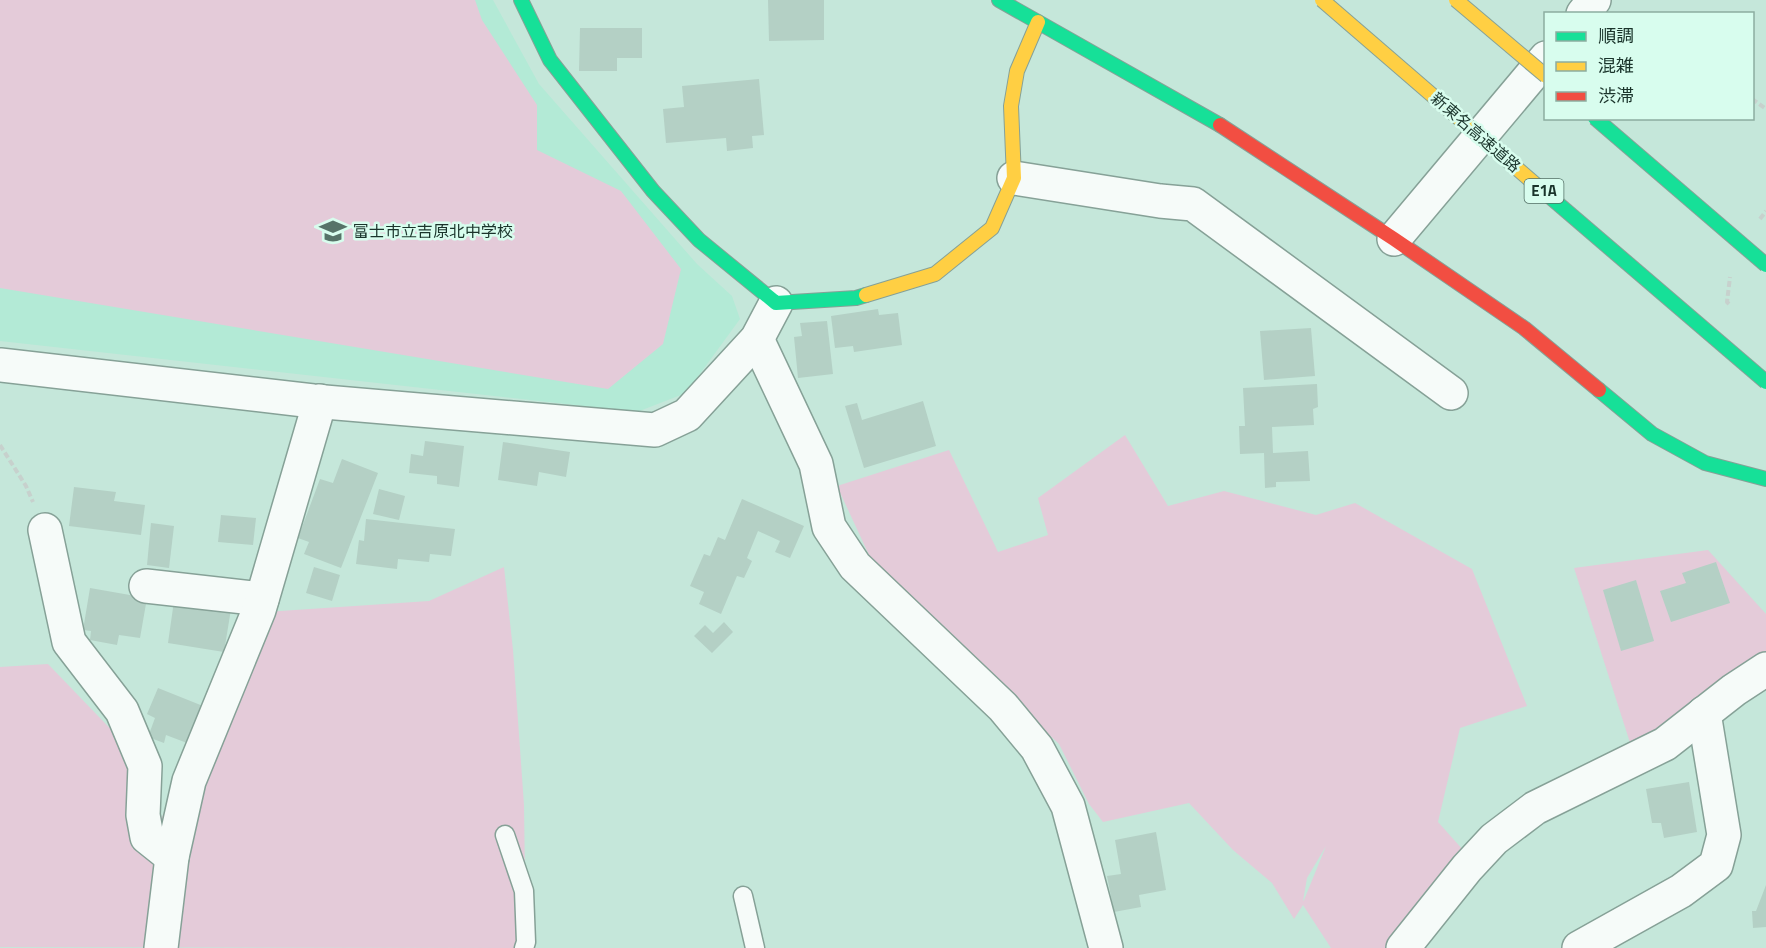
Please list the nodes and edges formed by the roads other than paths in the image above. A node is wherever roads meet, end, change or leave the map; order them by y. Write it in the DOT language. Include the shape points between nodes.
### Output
graph roads {
  1 [pos="521,0"];
  2 [pos="999,0"];
  3 [pos="1322,0"];
  4 [pos="1456,0"];
  5 [pos="1594,0"];
  6 [pos="1585,12"];
  7 [pos="1038,22"];
  8 [pos="1544,59"];
  9 [pos="1544,75"];
  10 [pos="1597,120"];
  11 [pos="1014,178"];
  12 [pos="1394,239"];
  13 [pos="1766,265"];
  14 [pos="776,303"];
  15 [pos="757,339"];
  16 [pos="0,365"];
  17 [pos="1766,382"];
  18 [pos="1451,393"];
  19 [pos="320,401"];
  20 [pos="1766,479"];
  21 [pos="45,530"];
  22 [pos="146,586"];
  23 [pos="262,599"];
  24 [pos="1766,669"];
  25 [pos="1704,713"];
  26 [pos="505,836"];
  27 [pos="172,857"];
  28 [pos="743,896"];
  29 [pos="161,948"];
  30 [pos="524,948"];
  31 [pos="755,948"];
  32 [pos="1106,948"];
  33 [pos="1403,948"];
  34 [pos="1579,948"];
  1 -- 14 [label="main road" via="550,60 653,191 699,240"];
  2 -- 7 [label="main road"];
  3 -- 17 [label="main road, 新東名高速道路 / E1A, bridge"];
  4 -- 9 [label="main road, bridge"];
  5 -- 6 [label="street"];
  7 -- 11 [label="main road" via="1017,70 1011,106"];
  7 -- 12 [label="main road" via="1218,124"];
  8 -- 12 [label="street"];
  10 -- 13 [label="main road, bridge"];
  11 -- 14 [label="main road" via="992,228 935,274 856,298"];
  11 -- 18 [label="street" via="1193,204"];
  12 -- 20 [label="main road" via="1524,328 1652,434 1705,463"];
  14 -- 15 [label="street"];
  15 -- 19 [label="street" via="687,415 655,430"];
  15 -- 32 [label="street" via="816,464 829,527 855,566 1003,707 1037,748 1068,806"];
  16 -- 19 [label="street"];
  19 -- 23 [label="street"];
  21 -- 27 [label="street" via="69,642 122,711 145,766 143,815 147,837"];
  22 -- 23 [label="street"];
  23 -- 27 [label="street" via="189,781"];
  24 -- 25 [label="street"];
  25 -- 33 [label="street" via="1665,744 1535,808 1494,839"];
  25 -- 34 [label="street" via="1724,836 1716,865 1682,891"];
  26 -- 30 [label="lane" via="524,891"];
  27 -- 29 [label="street"];
  28 -- 31 [label="lane"];
}
